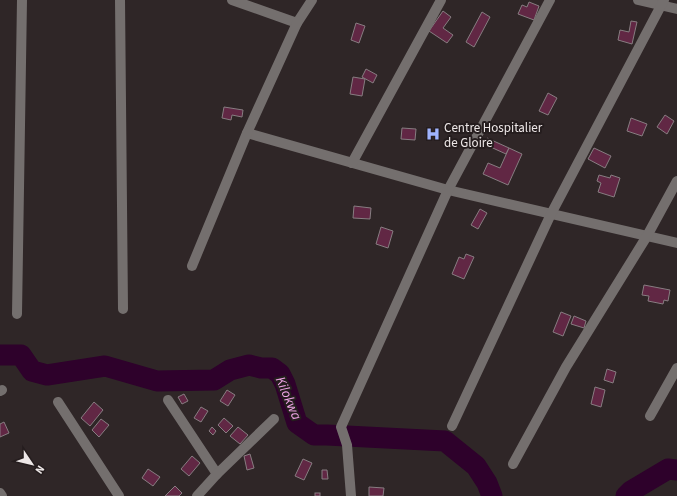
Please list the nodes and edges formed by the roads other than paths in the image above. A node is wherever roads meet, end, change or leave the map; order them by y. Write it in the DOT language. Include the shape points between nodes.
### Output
graph roads {
  1 [pos="22,0"];
  2 [pos="120,0"];
  3 [pos="232,0"];
  4 [pos="312,0"];
  5 [pos="441,0"];
  6 [pos="550,0"];
  7 [pos="638,0"];
  8 [pos="662,3"];
  9 [pos="677,9"];
  10 [pos="296,23"];
  11 [pos="246,133"];
  12 [pos="352,163"];
  13 [pos="677,181"];
  14 [pos="448,190"];
  15 [pos="551,214"];
  16 [pos="647,236"];
  17 [pos="677,243"];
  18 [pos="192,266"];
  19 [pos="123,309"];
  20 [pos="17,314"];
  21 [pos="677,368"];
  22 [pos="168,400"];
  23 [pos="58,402"];
  24 [pos="650,416"];
  25 [pos="274,419"];
  26 [pos="452,426"];
  27 [pos="513,464"];
  28 [pos="217,474"];
  29 [pos="0,493"];
  30 [pos="2,496"];
  31 [pos="119,496"];
  32 [pos="197,496"];
  33 [pos="351,496"];
  1 -- 20 [label="street"];
  2 -- 19 [label="street"];
  3 -- 10 [label="street"];
  4 -- 10 [label="street"];
  5 -- 12 [label="street"];
  6 -- 14 [label="street"];
  7 -- 8 [label="street"];
  8 -- 9 [label="street"];
  8 -- 15 [label="street"];
  10 -- 11 [label="street"];
  11 -- 12 [label="street"];
  11 -- 18 [label="street"];
  12 -- 14 [label="street"];
  13 -- 16 [label="street"];
  14 -- 15 [label="street"];
  14 -- 33 [label="street" via="341,427 347,444"];
  15 -- 16 [label="street"];
  15 -- 26 [label="street"];
  16 -- 17 [label="street"];
  16 -- 27 [label="street" via="566,367"];
  21 -- 24 [label="street"];
  22 -- 28 [label="street"];
  23 -- 31 [label="street"];
  25 -- 28 [label="street"];
  28 -- 32 [label="street"];
  29 -- 30 [label="street"];
}
